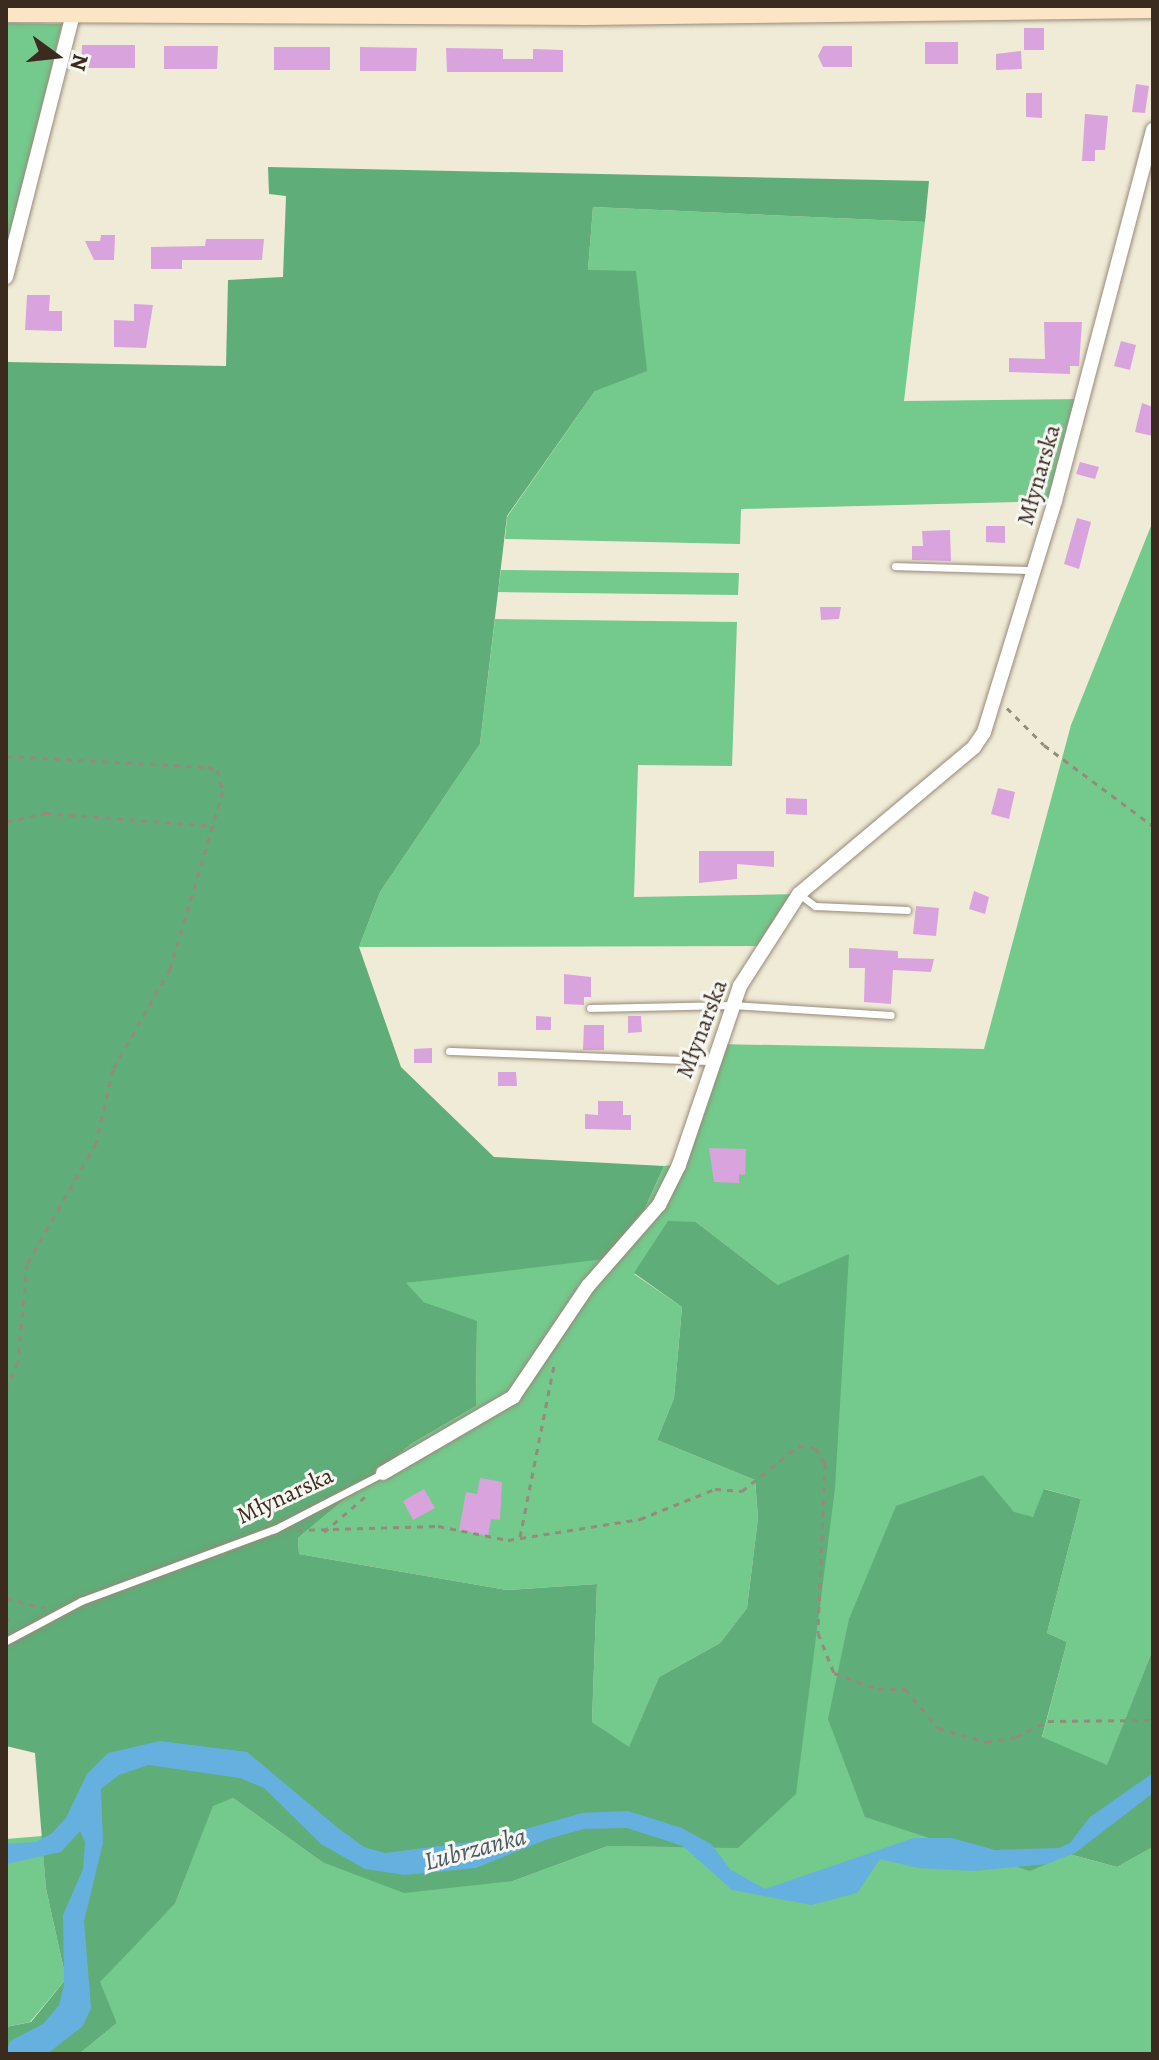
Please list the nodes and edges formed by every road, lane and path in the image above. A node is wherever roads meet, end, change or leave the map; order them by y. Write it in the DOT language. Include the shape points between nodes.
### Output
graph roads {
  1 [pos="1153,8"];
  2 [pos="533,10"];
  3 [pos="74,11"];
  4 [pos="6,12"];
  5 [pos="1153,130"];
  6 [pos="6,277"];
  7 [pos="895,566"];
  8 [pos="1035,570"];
  9 [pos="997,698"];
  10 [pos="6,756"];
  11 [pos="6,822"];
  12 [pos="215,826"];
  13 [pos="1153,826"];
  14 [pos="799,894"];
  15 [pos="907,910"];
  16 [pos="732,1005"];
  17 [pos="590,1008"];
  18 [pos="891,1015"];
  19 [pos="449,1051"];
  20 [pos="712,1061"];
  21 [pos="555,1359"];
  22 [pos="6,1389"];
  23 [pos="383,1473"];
  24 [pos="275,1529"];
  25 [pos="324,1532"];
  26 [pos="520,1537"];
  27 [pos="6,1598"];
  28 [pos="60,1612"];
  29 [pos="6,1641"];
  30 [pos="1153,1720"];
  1 -- 2 [label="street"];
  2 -- 3 [label="street"];
  3 -- 4 [label="street"];
  3 -- 6 [label="street"];
  5 -- 8 [label="street, Młynarska"];
  7 -- 8 [label="lane"];
  8 -- 9 [label="street, Młynarska"];
  9 -- 13 [label="path" via="1044,745"];
  9 -- 14 [label="street, Młynarska" via="974,747"];
  10 -- 12 [label="path" via="217,770 223,791"];
  11 -- 12 [label="path" via="45,813"];
  12 -- 22 [label="path" via="170,969 113,1069 96,1143 27,1264 18,1362"];
  14 -- 15 [label="lane" via="815,906"];
  14 -- 16 [label="street, Młynarska"];
  16 -- 17 [label="lane"];
  16 -- 18 [label="lane"];
  16 -- 20 [label="street, Młynarska"];
  19 -- 20 [label="lane"];
  20 -- 23 [label="street, Młynarska" via="679,1165 659,1205 588,1286 513,1397"];
  21 -- 26 [label="path"];
  23 -- 24 [label="lane, Młynarska"];
  23 -- 25 [label="path" via="369,1494"];
  24 -- 25 [label="path"];
  24 -- 28 [label="lane, Młynarska"];
  25 -- 26 [label="path" via="438,1526 508,1540"];
  26 -- 30 [label="path" via="640,1519 715,1489 742,1491 798,1446 815,1448 825,1463 818,1633 834,1673 878,1689 905,1689 938,1728 986,1742 1016,1737 1048,1721"];
  27 -- 28 [label="path"];
  28 -- 29 [label="lane, Młynarska"];
}
